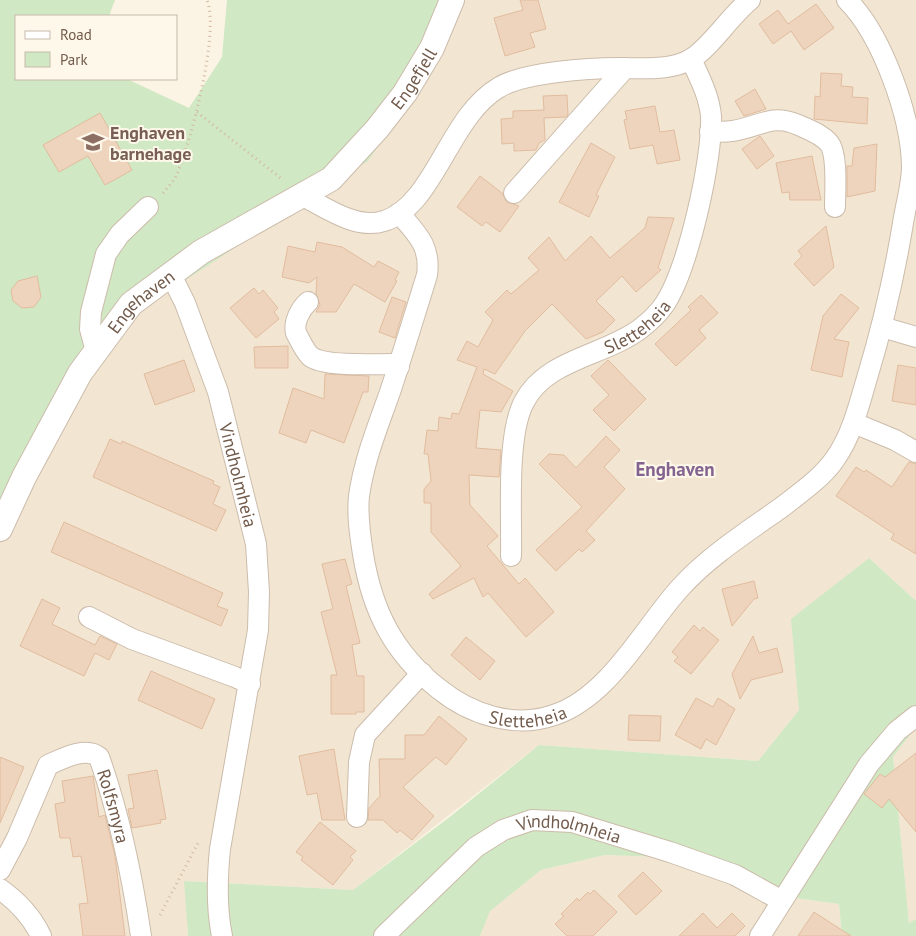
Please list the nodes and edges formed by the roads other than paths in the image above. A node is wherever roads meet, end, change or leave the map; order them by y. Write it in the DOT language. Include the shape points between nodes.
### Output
graph roads {
  1 [pos="452,0"];
  2 [pos="750,0"];
  3 [pos="847,0"];
  4 [pos="732,6"];
  5 [pos="691,59"];
  6 [pos="625,68"];
  7 [pos="710,131"];
  8 [pos="359,149"];
  9 [pos="514,193"];
  10 [pos="303,196"];
  11 [pos="148,207"];
  12 [pos="835,207"];
  13 [pos="399,213"];
  14 [pos="170,274"];
  15 [pos="308,302"];
  16 [pos="882,327"];
  17 [pos="916,337"];
  18 [pos="98,347"];
  19 [pos="398,367"];
  20 [pos="854,423"];
  21 [pos="916,452"];
  22 [pos="0,529"];
  23 [pos="511,556"];
  24 [pos="89,617"];
  25 [pos="422,673"];
  26 [pos="250,684"];
  27 [pos="916,716"];
  28 [pos="357,817"];
  29 [pos="0,870"];
  30 [pos="0,889"];
  31 [pos="782,901"];
  32 [pos="42,936"];
  33 [pos="142,936"];
  34 [pos="222,936"];
  35 [pos="384,936"];
  36 [pos="760,936"];
  1 -- 8 [label="street, Engefjell" via="432,48 405,93"];
  2 -- 4 [label="street"];
  3 -- 16 [label="street, Sletteheia" via="868,26 878,46 909,133 912,169 892,291"];
  4 -- 5 [label="street" via="703,49"];
  5 -- 6 [label="street" via="669,67"];
  5 -- 7 [label="street, Sletteheia" via="707,94"];
  6 -- 9 [label="street"];
  6 -- 13 [label="street" via="537,76 498,87 468,114 418,196"];
  7 -- 12 [label="street" via="743,131 782,120 819,135 829,143 833,152"];
  7 -- 23 [label="street, Sletteheia" via="705,176 694,224 680,274 665,304 638,330 550,374 535,386 524,402 513,440"];
  8 -- 10 [label="street, Engehaven" via="331,180"];
  10 -- 13 [label="street" via="351,220 366,223 384,222"];
  10 -- 14 [label="street, Engehaven" via="201,252"];
  11 -- 18 [label="street" via="120,234 106,254 91,312 92,336"];
  13 -- 19 [label="street, Sletteheia" via="423,244 429,259 428,275"];
  14 -- 18 [label="street, Engehaven" via="131,304"];
  14 -- 26 [label="street, Vindholmheia" via="185,303 218,392 256,544 258,620"];
  15 -- 19 [label="street" via="301,308 295,330 311,357 328,362"];
  16 -- 17 [label="street"];
  16 -- 20 [label="street, Sletteheia"];
  18 -- 22 [label="street, Engehaven" via="29,468"];
  19 -- 25 [label="street, Sletteheia" via="368,457 359,498 359,530 368,586 378,616"];
  20 -- 21 [label="street"];
  20 -- 25 [label="street, Sletteheia" via="835,460 812,483 710,559 680,587 620,664 596,689 570,708 551,717 515,720 479,714 454,701"];
  24 -- 26 [label="street" via="132,639"];
  25 -- 28 [label="street" via="365,735 358,762"];
  26 -- 34 [label="street, Vindholmheia" via="220,850 217,880"];
  27 -- 31 [label="street" via="897,731 869,764"];
  29 -- 33 [label="street, Rolfsmyra" via="48,765 78,753 94,754 99,757 114,799"];
  30 -- 32 [label="street" via="14,900"];
  31 -- 35 [label="street, Vindholmheia" via="734,875 670,852 572,822 532,820 503,830 476,847"];
  31 -- 36 [label="street"];
}
